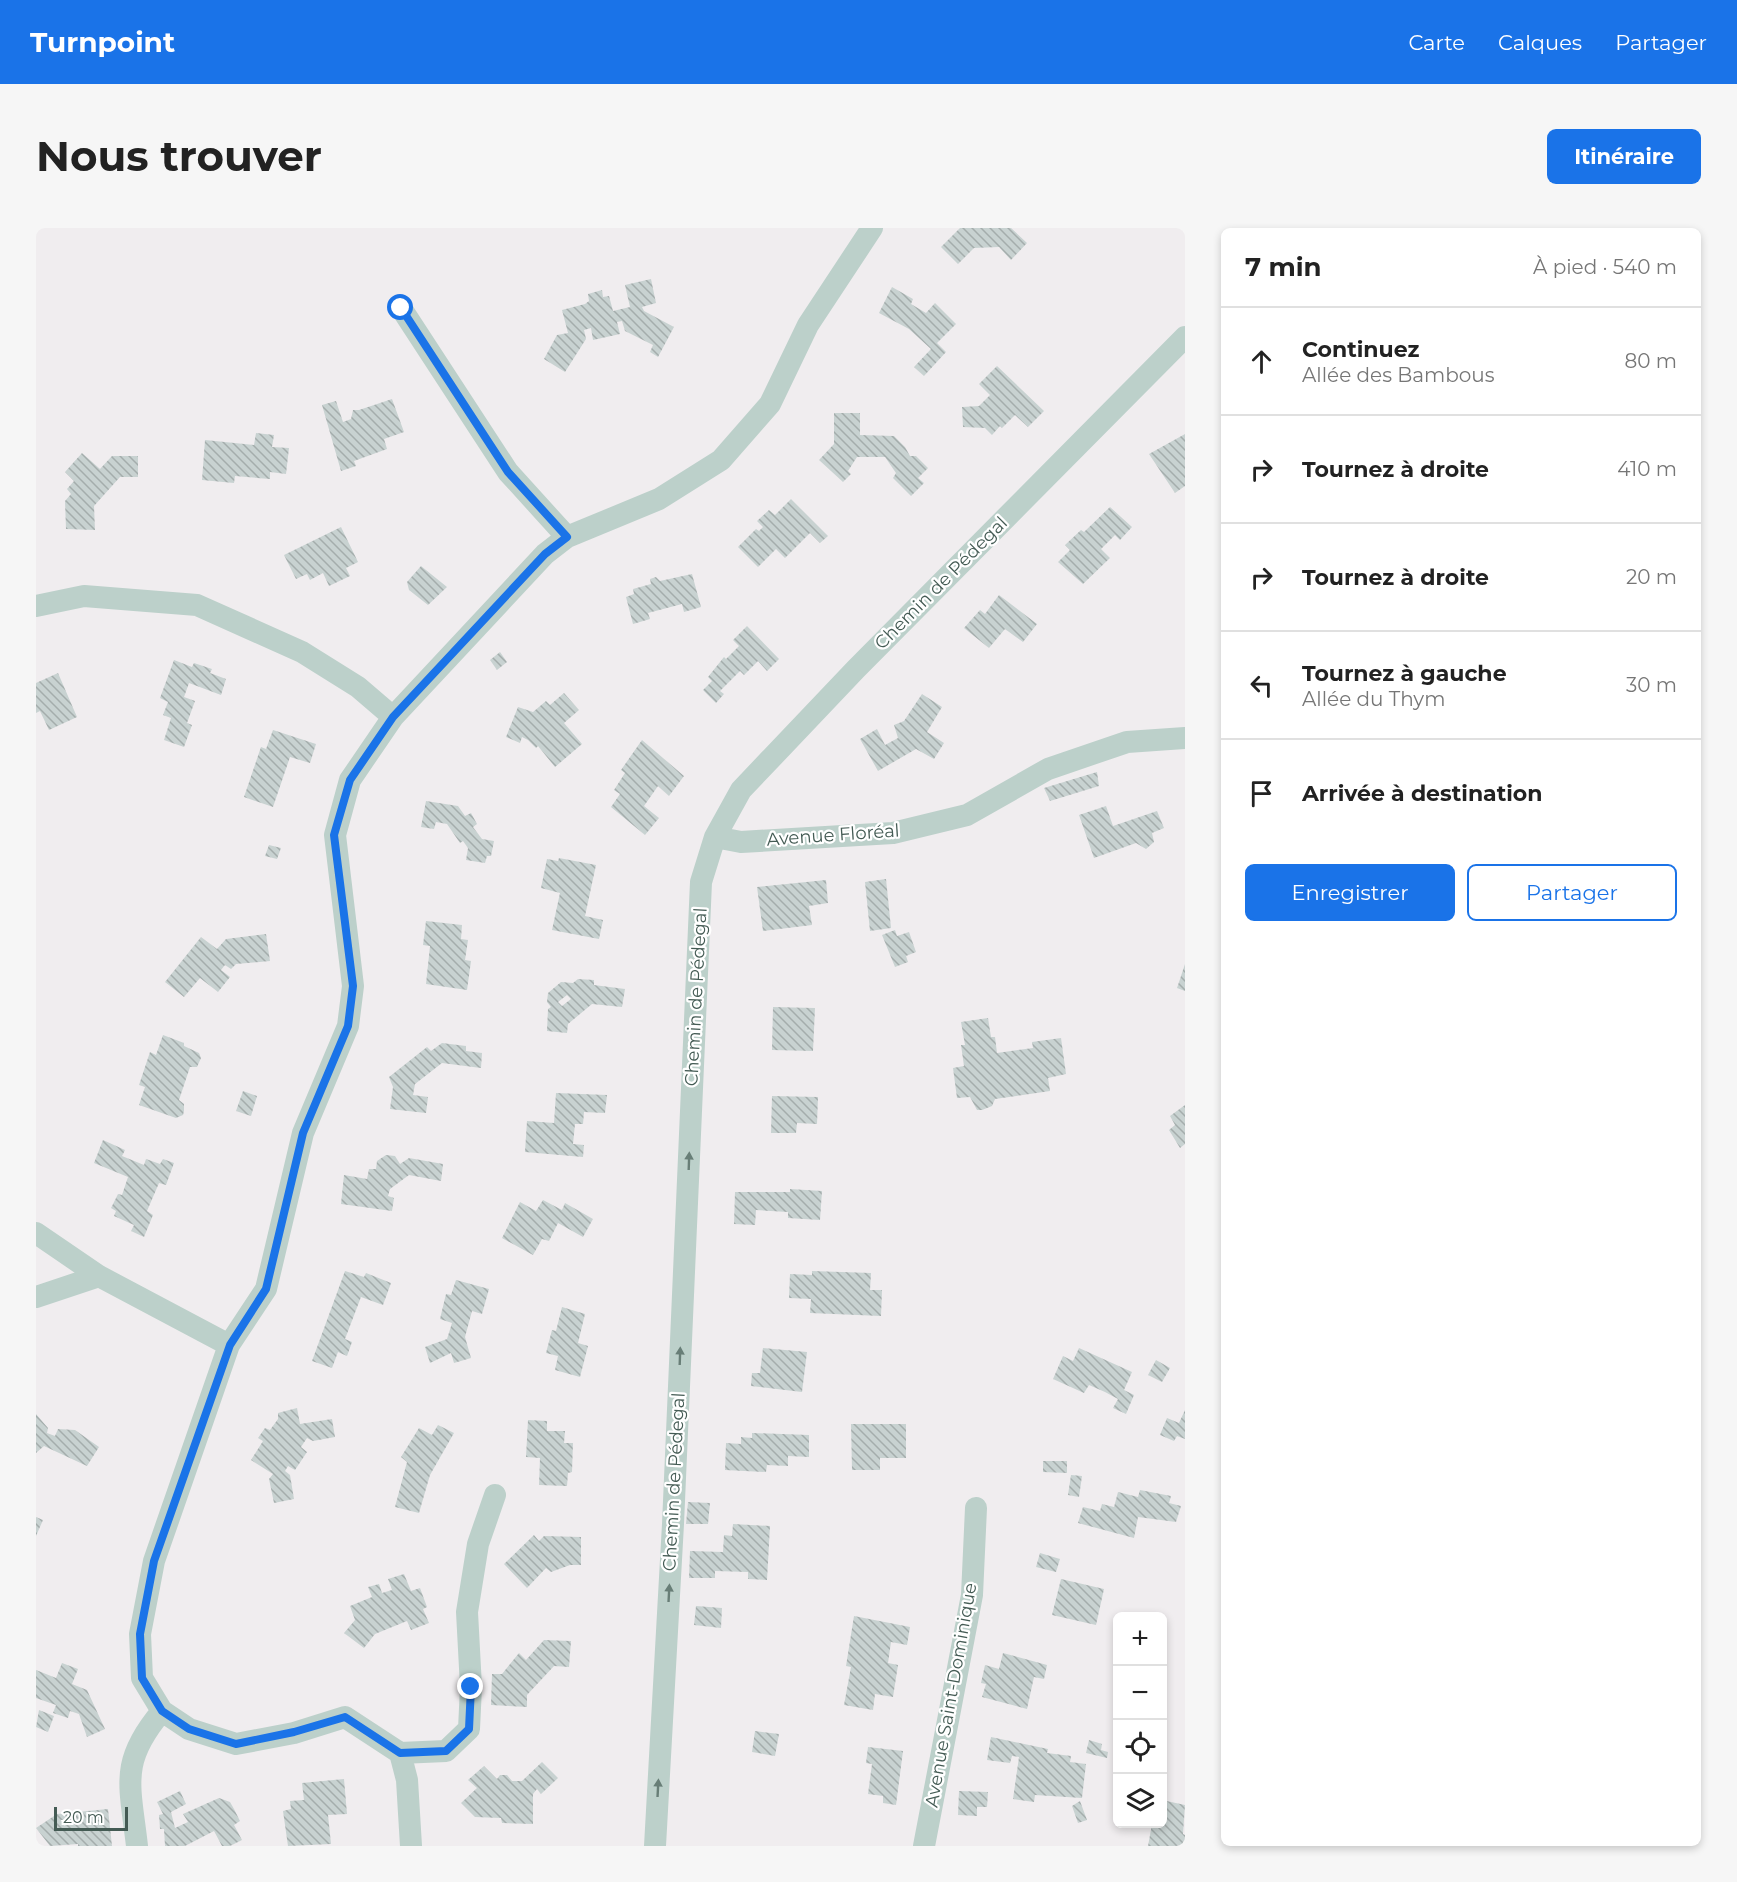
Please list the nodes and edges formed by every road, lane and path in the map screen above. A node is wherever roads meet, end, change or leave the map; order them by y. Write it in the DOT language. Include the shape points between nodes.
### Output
graph roads {
  1 [pos="872,228"];
  2 [pos="401,308"];
  3 [pos="1185,337"];
  4 [pos="567,537"];
  5 [pos="36,606"];
  6 [pos="393,717"];
  7 [pos="1185,738"];
  8 [pos="715,837"];
  9 [pos="36,1233"];
  10 [pos="99,1276"];
  11 [pos="36,1298"];
  12 [pos="230,1345"];
  13 [pos="495,1495"];
  14 [pos="976,1508"];
  15 [pos="162,1711"];
  16 [pos="400,1753"];
  17 [pos="137,1846"];
  18 [pos="411,1846"];
  19 [pos="655,1846"];
  20 [pos="924,1846"];
  1 -- 4 [label="street" via="808,325 770,404 721,460 659,499"];
  2 -- 4 [label="street" via="508,472"];
  3 -- 8 [label="street, Chemin de Pédegal" via="741,790"];
  4 -- 6 [label="street" via="545,554"];
  5 -- 6 [label="street" via="84,596 197,605 302,652 358,687"];
  6 -- 12 [label="street" via="350,780 334,835 353,986 348,1026 303,1133 266,1289"];
  7 -- 8 [label="street, Avenue Floréal" via="1127,742 1048,769 967,816 893,833 741,842"];
  19 -- 8 [label="street, Chemin de Pédegal, one-way" via="701,882"];
  9 -- 10 [label="street"];
  10 -- 11 [label="street"];
  10 -- 12 [label="street"];
  12 -- 15 [label="street" via="154,1561 140,1634 142,1678"];
  13 -- 16 [label="street" via="478,1544 466,1612 471,1687 469,1729 446,1751"];
  14 -- 20 [label="street, Avenue Saint-Dominique" via="972,1595"];
  15 -- 16 [label="street" via="189,1729 236,1744 345,1717"];
  15 -- 17 [label="street" via="134,1751 129,1781"];
  16 -- 18 [label="street" via="407,1780"];
}
